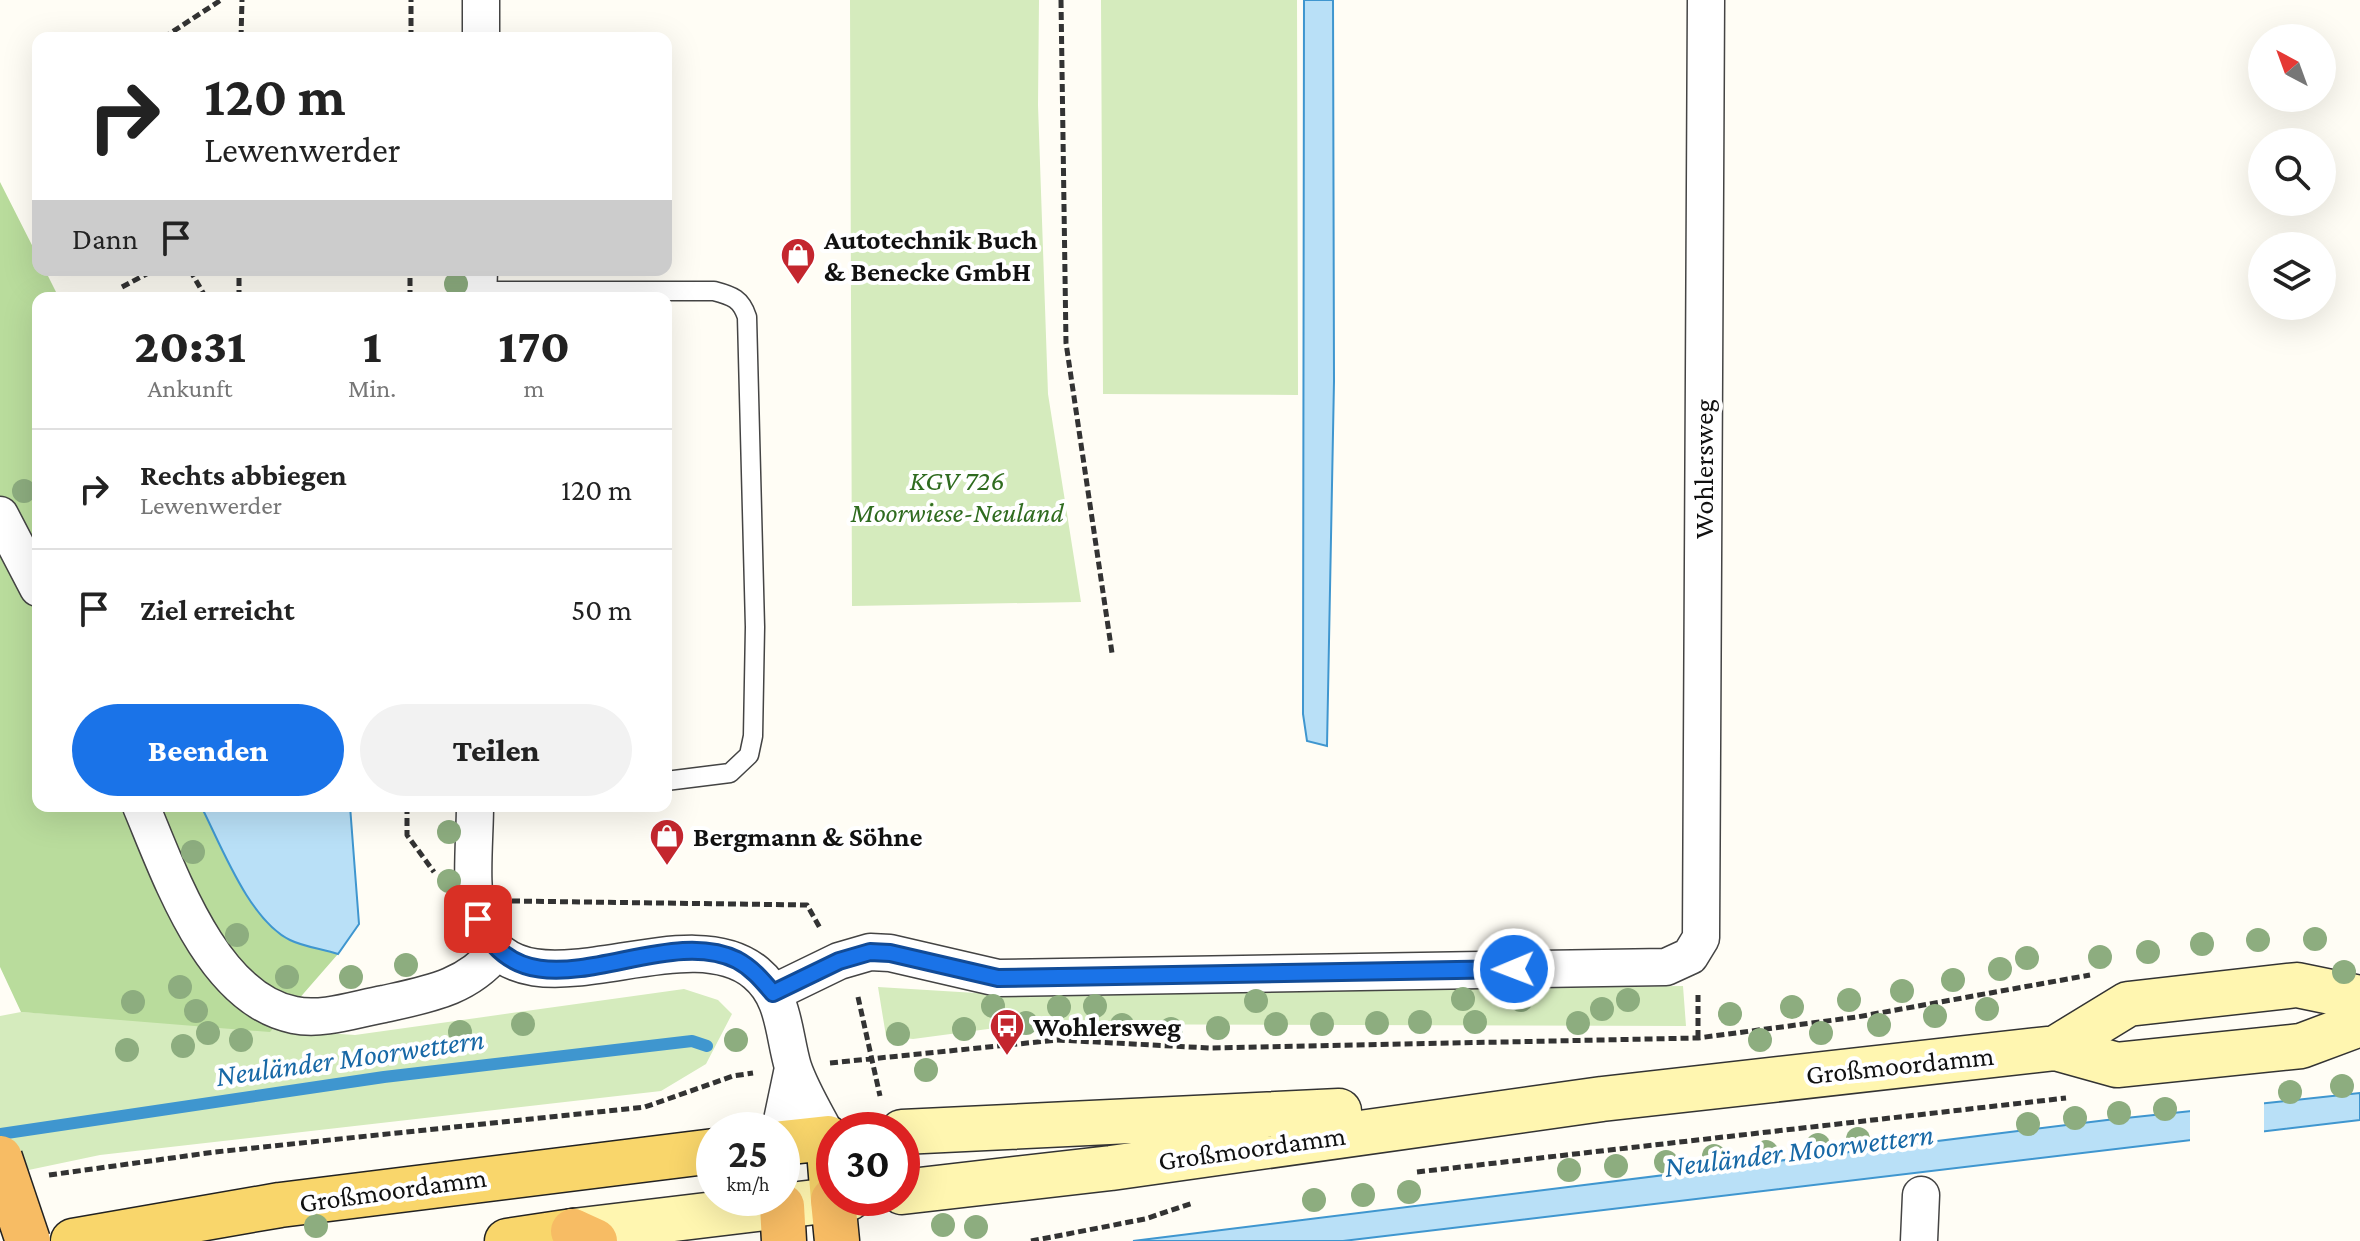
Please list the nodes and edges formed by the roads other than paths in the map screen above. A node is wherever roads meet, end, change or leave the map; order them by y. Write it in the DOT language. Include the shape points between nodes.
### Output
graph roads {
  1 [pos="481,0"];
  2 [pos="1706,0"];
  3 [pos="481,32"];
  4 [pos="479,286"];
  5 [pos="0,515"];
  6 [pos="32,576"];
  7 [pos="672,780"];
  8 [pos="144,812"];
  9 [pos="475,812"];
  10 [pos="497,951"];
  11 [pos="773,993"];
  12 [pos="2360,998"];
  13 [pos="2360,1024"];
  14 [pos="2056,1048"];
  15 [pos="793,1068"];
  16 [pos="1602,1099"];
  17 [pos="784,1112"];
  18 [pos="817,1112"];
  19 [pos="920,1131"];
  20 [pos="696,1153"];
  21 [pos="0,1158"];
  22 [pos="920,1190"];
  23 [pos="1921,1195"];
  24 [pos="773,1216"];
  25 [pos="584,1236"];
  26 [pos="28,1241"];
  27 [pos="73,1241"];
  28 [pos="507,1241"];
  29 [pos="1919,1241"];
  1 -- 3 [label="street"];
  2 -- 11 [label="street, Wohlersweg" via="1701,938 1690,956 1666,967 998,978 870,952"];
  4 -- 7 [label="lane" via="714,291 735,296 743,306 755,627 753,736 749,755 730,773"];
  5 -- 6 [label="street"];
  8 -- 10 [label="street" via="222,967 244,993 267,1007 296,1016 327,1015 434,993 463,983"];
  9 -- 10 [label="street" via="477,910"];
  10 -- 11 [label="street" via="535,968 563,969 655,954 715,955 735,959"];
  11 -- 15 [label="street"];
  12 -- 14 [label="main road, Großmoordamm" via="2297,985 2128,1004"];
  13 -- 14 [label="main road, Großmoordamm" via="2301,1046 2117,1065"];
  14 -- 16 [label="main road, Großmoordamm"];
  15 -- 17 [label="street"];
  15 -- 18 [label="street"];
  16 -- 19 [label="main road, Großmoordamm"];
  16 -- 22 [label="main road, Großmoordamm"];
  20 -- 27 [label="main road, Großmoordamm" via="280,1205"];
  21 -- 26 [label="highway, bridge"];
  23 -- 29 [label="street"];
  24 -- 25 [label="main road"];
  25 -- 28 [label="main road"];
}
